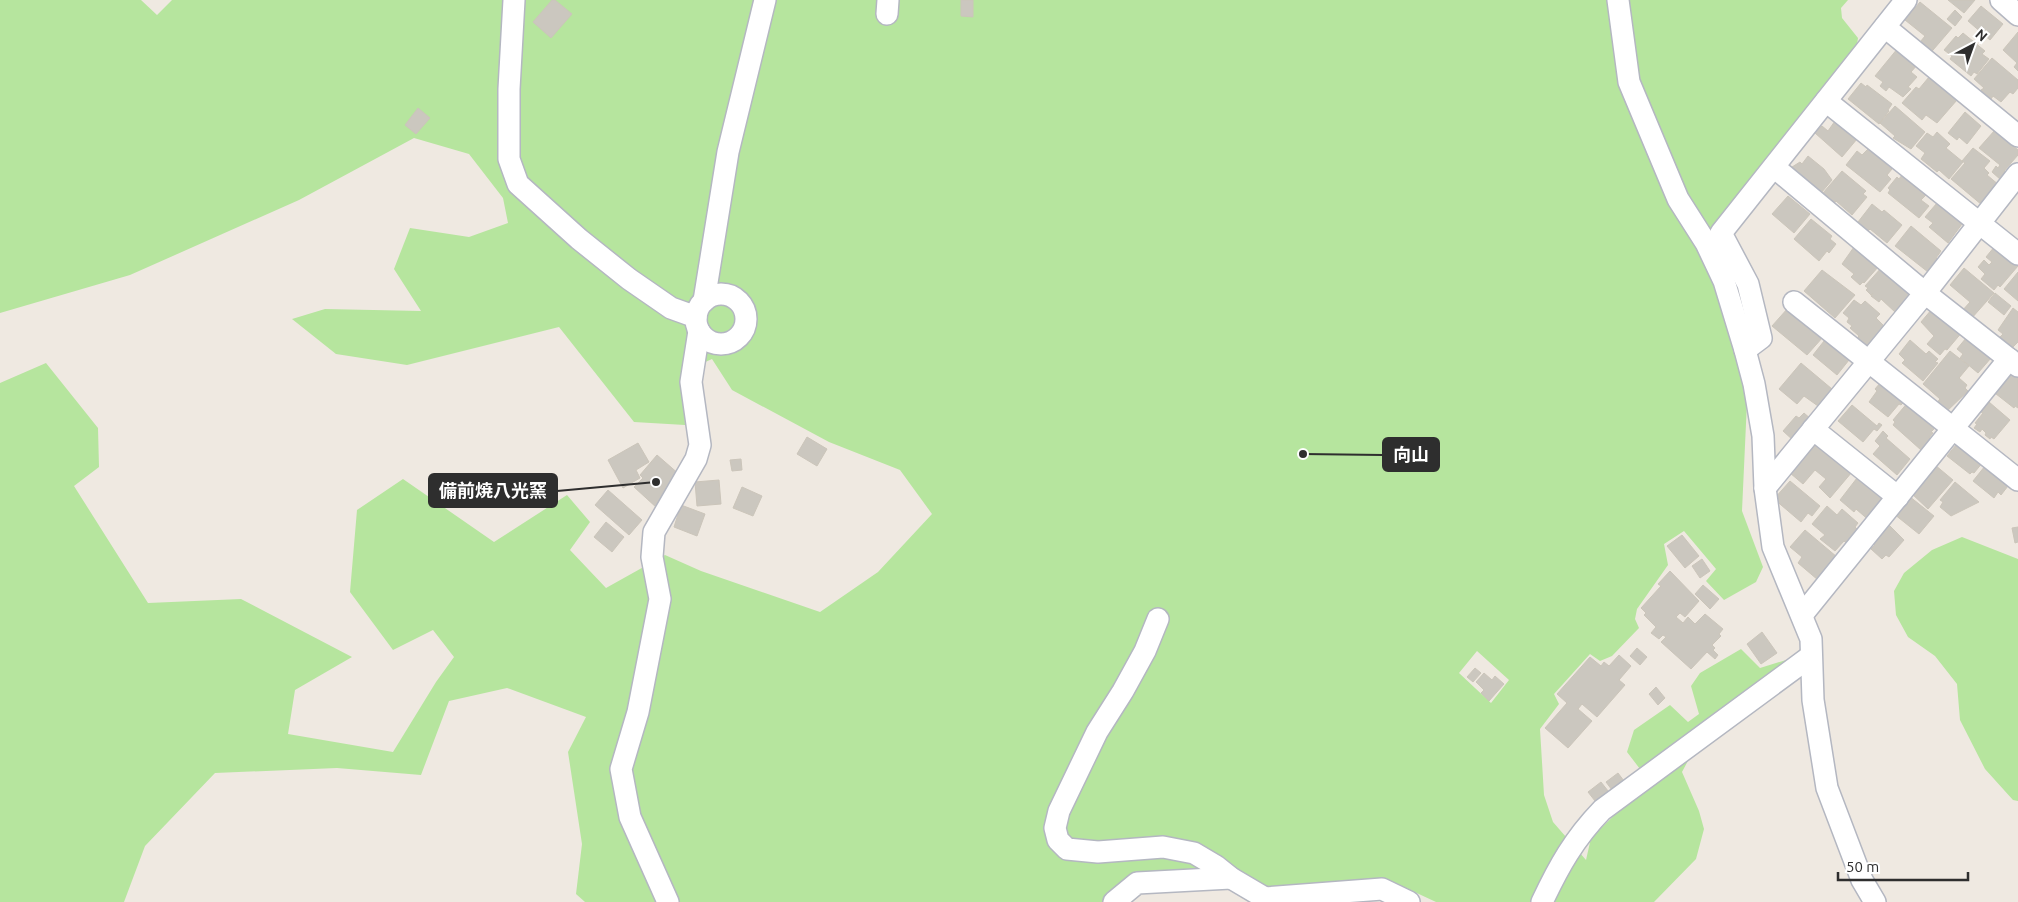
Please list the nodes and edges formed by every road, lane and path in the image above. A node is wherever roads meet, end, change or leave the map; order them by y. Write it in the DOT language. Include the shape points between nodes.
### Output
graph roads {
  1 [pos="514,0"];
  2 [pos="765,0"];
  3 [pos="1618,0"];
  4 [pos="1906,0"];
  5 [pos="2001,0"];
  6 [pos="2018,15"];
  7 [pos="1885,27"];
  8 [pos="1826,101"];
  9 [pos="2018,136"];
  10 [pos="1774,167"];
  11 [pos="2018,174"];
  12 [pos="1979,223"];
  13 [pos="2018,254"];
  14 [pos="1925,293"];
  15 [pos="1794,302"];
  16 [pos="700,316"];
  17 [pos="1745,350"];
  18 [pos="1868,362"];
  19 [pos="2013,362"];
  20 [pos="1953,428"];
  21 [pos="1813,429"];
  22 [pos="2018,480"];
  23 [pos="1765,488"];
  24 [pos="1898,497"];
  25 [pos="1802,614"];
  26 [pos="1158,619"];
  27 [pos="1811,656"];
  28 [pos="1231,878"];
  29 [pos="668,902"];
  30 [pos="1114,902"];
  31 [pos="1409,902"];
  32 [pos="1542,902"];
  33 [pos="1875,902"];
  1 -- 16 [label="street" via="509,159 518,184 630,279 671,308"];
  2 -- 16 [label="street" via="728,152"];
  3 -- 17 [label="street" via="1629,82 1678,199 1706,243 1724,281"];
  4 -- 7 [label="street"];
  5 -- 6 [label="street"];
  7 -- 8 [label="street"];
  7 -- 9 [label="street"];
  8 -- 10 [label="street"];
  8 -- 12 [label="street"];
  10 -- 14 [label="street"];
  10 -- 17 [label="street" via="1721,233 1748,284 1761,338"];
  11 -- 12 [label="street"];
  12 -- 13 [label="street"];
  12 -- 14 [label="street"];
  14 -- 18 [label="street"];
  14 -- 19 [label="street"];
  15 -- 18 [label="street"];
  16 -- 29 [label="street" via="691,382 700,445 696,459 654,532 652,557 660,599 638,712 620,769 630,817"];
  17 -- 23 [label="street" via="1763,436"];
  18 -- 20 [label="street"];
  18 -- 21 [label="street"];
  19 -- 20 [label="street"];
  20 -- 22 [label="street"];
  20 -- 24 [label="street"];
  21 -- 23 [label="street"];
  21 -- 24 [label="street"];
  23 -- 25 [label="street" via="1773,547"];
  24 -- 25 [label="street"];
  25 -- 27 [label="street" via="1811,639"];
  26 -- 28 [label="street" via="1145,651 1097,732 1059,811 1055,828 1058,840 1067,849 1098,852 1163,847 1194,853"];
  27 -- 32 [label="street" via="1602,810 1582,830 1558,867"];
  27 -- 33 [label="street" via="1814,708 1827,788 1862,880"];
  28 -- 30 [label="street" via="1137,883"];
  28 -- 31 [label="street" via="1265,898 1382,889"];
}
